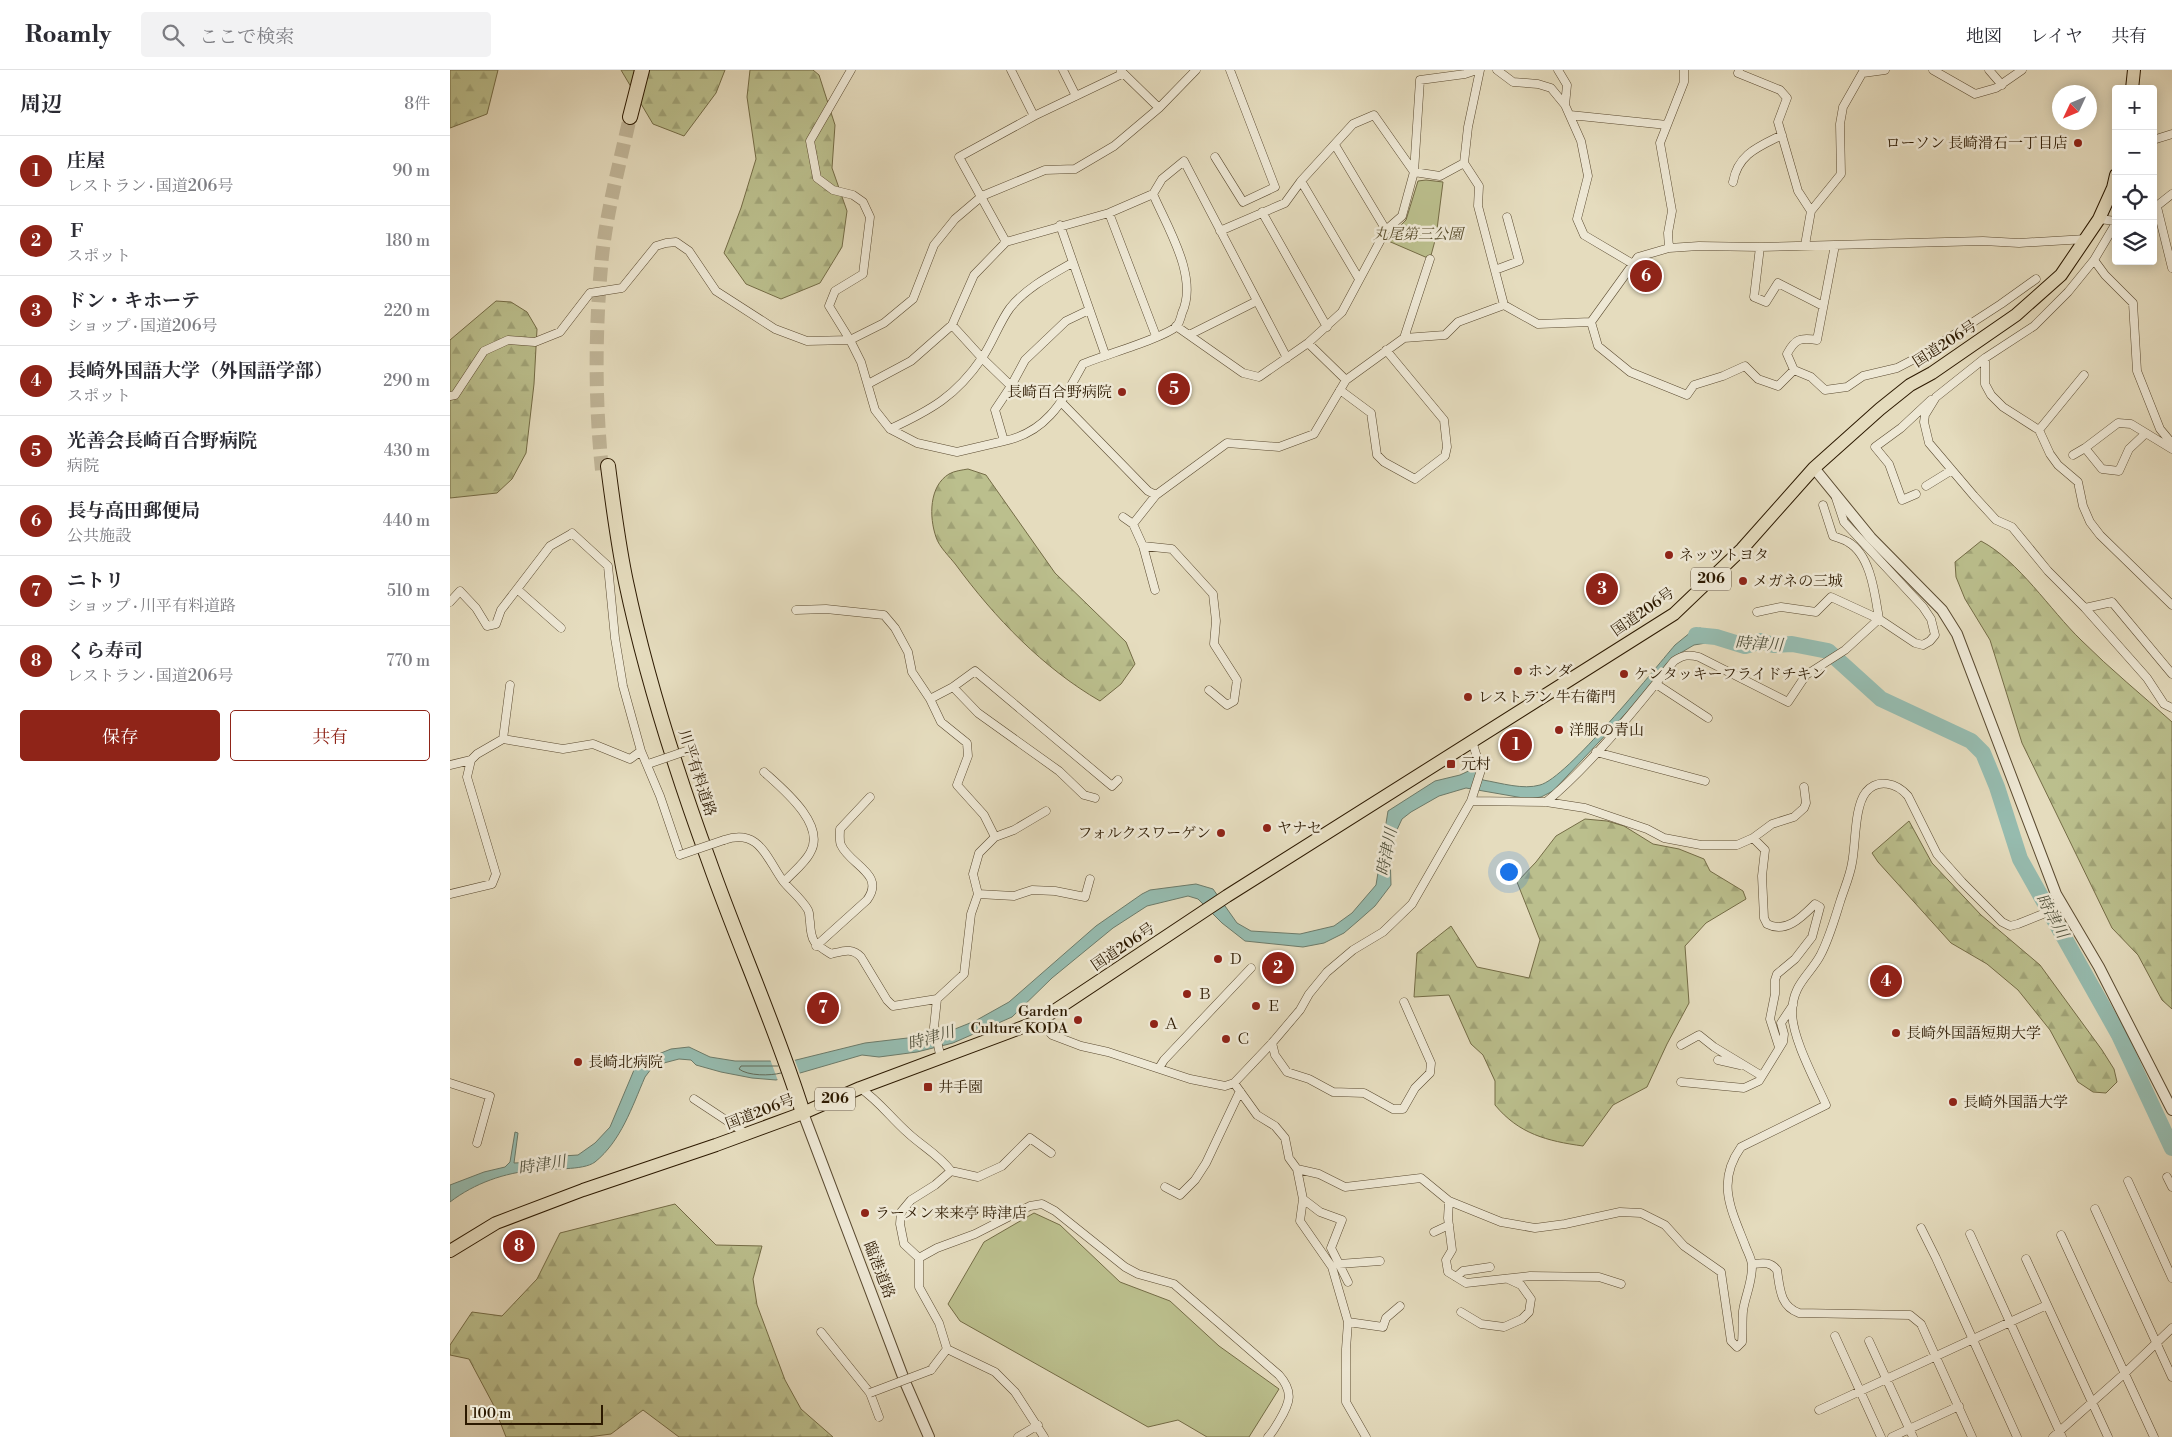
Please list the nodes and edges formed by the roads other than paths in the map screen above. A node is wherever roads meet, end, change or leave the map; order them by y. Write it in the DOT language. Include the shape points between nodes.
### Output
graph roads {
  1 [pos="642,70"];
  2 [pos="649,70"];
  3 [pos="851,70"];
  4 [pos="1011,70"];
  5 [pos="1063,70"];
  6 [pos="1196,70"];
  7 [pos="1230,70"];
  8 [pos="1479,70"];
  9 [pos="1497,70"];
  10 [pos="1558,70"];
  11 [pos="1684,70"];
  12 [pos="1739,70"];
  13 [pos="1885,70"];
  14 [pos="1933,70"];
  15 [pos="1989,70"];
  16 [pos="2022,70"];
  17 [pos="2134,70"];
  18 [pos="1862,71"];
  19 [pos="1121,72"];
  20 [pos="2002,85"];
  21 [pos="2132,85"];
  22 [pos="1076,96"];
  23 [pos="1565,105"];
  24 [pos="1159,108"];
  25 [pos="1570,115"];
  26 [pos="1034,116"];
  27 [pos="1667,125"];
  28 [pos="2172,134"];
  29 [pos="1782,135"];
  30 [pos="2157,139"];
  31 [pos="1335,146"];
  32 [pos="1214,157"];
  33 [pos="1464,163"];
  34 [pos="1414,172"];
  35 [pos="1301,181"];
  36 [pos="1733,182"];
  37 [pos="2112,190"];
  38 [pos="1153,194"];
  39 [pos="2172,194"];
  40 [pos="982,196"];
  41 [pos="2157,206"];
  42 [pos="1811,211"];
  43 [pos="1262,212"];
  44 [pos="1109,213"];
  45 [pos="2157,214"];
  46 [pos="1507,217"];
  47 [pos="2099,219"];
  48 [pos="2112,221"];
  49 [pos="1060,225"];
  50 [pos="2112,229"];
  51 [pos="1386,230"];
  52 [pos="1220,231"];
  53 [pos="2086,239"];
  54 [pos="1006,242"];
  55 [pos="1805,245"];
  56 [pos="1835,245"];
  57 [pos="1760,247"];
  58 [pos="1669,248"];
  59 [pos="2171,254"];
  60 [pos="1430,259"];
  61 [pos="2094,260"];
  62 [pos="1072,263"];
  63 [pos="1633,264"];
  64 [pos="2172,268"];
  65 [pos="1495,270"];
  66 [pos="2036,278"];
  67 [pos="1359,279"];
  68 [pos="1257,301"];
  69 [pos="1504,306"];
  70 [pos="1823,306"];
  71 [pos="1089,310"];
  72 [pos="1591,322"];
  73 [pos="952,325"];
  74 [pos="1176,326"];
  75 [pos="1327,326"];
  76 [pos="1189,335"];
  77 [pos="1156,336"];
  78 [pos="1404,338"];
  79 [pos="850,340"];
  80 [pos="1308,343"];
  81 [pos="1386,350"];
  82 [pos="1105,354"];
  83 [pos="982,358"];
  84 [pos="1287,358"];
  85 [pos="1985,358"];
  86 [pos="1794,370"];
  87 [pos="2084,374"];
  88 [pos="1346,380"];
  89 [pos="868,384"];
  90 [pos="1011,386"];
  91 [pos="1340,390"];
  92 [pos="450,396"];
  93 [pos="1936,397"];
  94 [pos="1062,403"];
  95 [pos="890,429"];
  96 [pos="2039,430"];
  97 [pos="2146,433"];
  98 [pos="1004,441"];
  99 [pos="2085,448"];
  100 [pos="2172,448"];
  101 [pos="2073,455"];
  102 [pos="605,468"];
  103 [pos="1814,468"];
  104 [pos="1952,470"];
  105 [pos="1926,486"];
  106 [pos="1834,493"];
  107 [pos="1916,494"];
  108 [pos="1156,495"];
  109 [pos="1823,505"];
  110 [pos="1123,517"];
  111 [pos="1133,524"];
  112 [pos="1143,546"];
  113 [pos="517,589"];
  114 [pos="1155,590"];
  115 [pos="450,602"];
  116 [pos="2172,605"];
  117 [pos="2085,608"];
  118 [pos="796,610"];
  119 [pos="1758,612"];
  120 [pos="1879,619"];
  121 [pos="561,628"];
  122 [pos="2172,674"];
  123 [pos="1656,684"];
  124 [pos="510,685"];
  125 [pos="953,687"];
  126 [pos="1209,690"];
  127 [pos="930,699"];
  128 [pos="2172,708"];
  129 [pos="1708,718"];
  130 [pos="503,739"];
  131 [pos="1472,741"];
  132 [pos="641,751"];
  133 [pos="686,751"];
  134 [pos="1596,752"];
  135 [pos="471,760"];
  136 [pos="651,763"];
  137 [pos="450,765"];
  138 [pos="764,772"];
  139 [pos="1118,780"];
  140 [pos="1705,781"];
  141 [pos="1804,787"];
  142 [pos="870,797"];
  143 [pos="1094,798"];
  144 [pos="1471,801"];
  145 [pos="1546,802"];
  146 [pos="1046,811"];
  147 [pos="994,837"];
  148 [pos="1753,838"];
  149 [pos="1090,879"];
  150 [pos="784,882"];
  151 [pos="450,894"];
  152 [pos="978,894"];
  153 [pos="2064,906"];
  154 [pos="816,946"];
  155 [pos="1251,968"];
  156 [pos="937,999"];
  157 [pos="1404,1002"];
  158 [pos="1793,1005"];
  159 [pos="1039,1022"];
  160 [pos="1272,1043"];
  161 [pos="1681,1045"];
  162 [pos="1779,1047"];
  163 [pos="940,1054"];
  164 [pos="1718,1060"];
  165 [pos="1745,1066"];
  166 [pos="1159,1068"];
  167 [pos="1762,1076"];
  168 [pos="1681,1082"];
  169 [pos="450,1083"];
  170 [pos="1234,1083"];
  171 [pos="860,1088"];
  172 [pos="1240,1090"];
  173 [pos="694,1099"];
  174 [pos="2172,1110"];
  175 [pos="804,1113"];
  176 [pos="747,1134"];
  177 [pos="477,1143"];
  178 [pos="1051,1154"];
  179 [pos="1297,1170"];
  180 [pos="951,1171"];
  181 [pos="2167,1177"];
  182 [pos="2128,1181"];
  183 [pos="1165,1187"];
  184 [pos="2172,1187"];
  185 [pos="1304,1199"];
  186 [pos="1449,1200"];
  187 [pos="2096,1209"];
  188 [pos="1449,1224"];
  189 [pos="1921,1228"];
  190 [pos="1434,1232"];
  191 [pos="1970,1234"];
  192 [pos="2061,1235"];
  193 [pos="450,1250"];
  194 [pos="919,1258"];
  195 [pos="2026,1259"];
  196 [pos="1380,1261"];
  197 [pos="1340,1264"];
  198 [pos="1752,1264"];
  199 [pos="1490,1267"];
  200 [pos="1456,1277"];
  201 [pos="2172,1278"];
  202 [pos="1508,1279"];
  203 [pos="1348,1282"];
  204 [pos="1621,1284"];
  205 [pos="2047,1305"];
  206 [pos="1400,1306"];
  207 [pos="1461,1312"];
  208 [pos="1348,1322"];
  209 [pos="2010,1322"];
  210 [pos="2172,1328"];
  211 [pos="821,1332"];
  212 [pos="1835,1336"];
  213 [pos="1974,1340"];
  214 [pos="1869,1341"];
  215 [pos="2157,1341"];
  216 [pos="947,1349"];
  217 [pos="1935,1356"];
  218 [pos="2125,1373"];
  219 [pos="2172,1377"];
  220 [pos="1885,1379"];
  221 [pos="1861,1390"];
  222 [pos="870,1393"];
  223 [pos="2093,1402"];
  224 [pos="1959,1406"];
  225 [pos="1819,1410"];
  226 [pos="879,1418"];
  227 [pos="1038,1426"];
  228 [pos="1909,1429"];
  229 [pos="2058,1435"];
  230 [pos="929,1437"];
  231 [pos="1018,1437"];
  232 [pos="1044,1437"];
  233 [pos="1268,1437"];
  234 [pos="1366,1437"];
  235 [pos="1881,1437"];
  236 [pos="1892,1437"];
  237 [pos="1913,1437"];
  238 [pos="1972,1437"];
  239 [pos="2017,1437"];
  240 [pos="2108,1437"];
  241 [pos="2154,1437"];
  1 -- 2 [label="highway" via="633,117"];
  3 -- 79 [label="street" via="810,141 817,178 833,190 853,195 863,202 870,217 863,274 834,291 829,306"];
  4 -- 26 [label="street"];
  5 -- 22 [label="street"];
  6 -- 24 [label="street"];
  7 -- 32 [label="street" via="1276,187 1243,202"];
  8 -- 33 [label="street"];
  8 -- 34 [label="street" via="1420,80"];
  9 -- 23 [label="street" via="1513,82 1551,88"];
  10 -- 23 [label="street" via="1567,85"];
  11 -- 27 [label="street" via="1684,82"];
  12 -- 29 [label="street" via="1738,73 1780,90 1787,98 1778,122"];
  13 -- 18 [label="street"];
  14 -- 20 [label="street" via="1975,94"];
  15 -- 20 [label="street"];
  16 -- 20 [label="street"];
  17 -- 21 [label="highway"];
  18 -- 42 [label="street" via="1843,107 1841,174"];
  19 -- 22 [label="street"];
  19 -- 24 [label="street"];
  22 -- 26 [label="street"];
  23 -- 25 [label="street"];
  24 -- 40 [label="street" via="1114,146 1075,169 1045,170"];
  25 -- 27 [label="street"];
  25 -- 63 [label="street" via="1581,141 1588,176 1577,219 1584,235"];
  26 -- 40 [label="street" via="960,158"];
  27 -- 58 [label="street" via="1660,143 1672,211"];
  28 -- 30 [label="street"];
  29 -- 36 [label="street" via="1742,160 1736,168"];
  29 -- 42 [label="street" via="1798,191"];
  31 -- 34 [label="street" via="1353,124 1374,115"];
  31 -- 35 [label="street"];
  31 -- 51 [label="street"];
  33 -- 34 [label="street" via="1440,176"];
  33 -- 65 [label="street" via="1478,186 1478,206"];
  34 -- 51 [label="street" via="1402,216"];
  35 -- 43 [label="street" via="1285,203"];
  35 -- 67 [label="street"];
  37 -- 47 [label="highway, 国道206号 / 206"];
  38 -- 44 [label="street"];
  38 -- 52 [label="street" via="1162,179 1184,161"];
  38 -- 74 [label="street" via="1187,275 1187,304"];
  39 -- 41 [label="street"];
  40 -- 54 [label="street"];
  40 -- 79 [label="street" via="955,219 934,244 913,299 884,323"];
  42 -- 55 [label="street"];
  43 -- 52 [label="street"];
  43 -- 75 [label="street"];
  44 -- 49 [label="street"];
  44 -- 77 [label="street"];
  45 -- 59 [label="street"];
  46 -- 65 [label="street" via="1519,261"];
  47 -- 48 [label="street"];
  47 -- 53 [label="highway, 国道206号 / 206"];
  49 -- 54 [label="street"];
  49 -- 62 [label="street"];
  50 -- 61 [label="street"];
  51 -- 67 [label="street"];
  52 -- 68 [label="street"];
  53 -- 56 [label="street"];
  53 -- 103 [label="highway, 国道206号 / 206" via="2061,275 2016,315 1932,374 1910,385"];
  54 -- 73 [label="street" via="974,275"];
  55 -- 56 [label="street"];
  55 -- 57 [label="street"];
  56 -- 70 [label="street"];
  57 -- 58 [label="street"];
  57 -- 70 [label="street" via="1754,297 1766,302 1778,283"];
  58 -- 63 [label="street" via="1638,257"];
  59 -- 64 [label="street"];
  60 -- 78 [label="street"];
  61 -- 85 [label="street" via="2034,326"];
  61 -- 100 [label="street" via="2105,276 2133,303 2137,371 2160,429"];
  62 -- 71 [label="street"];
  62 -- 83 [label="street" via="1038,283 1010,308"];
  63 -- 72 [label="street"];
  65 -- 69 [label="street"];
  66 -- 86 [label="street" via="1924,354 1897,368 1863,376 1847,388 1825,390 1811,377"];
  67 -- 75 [label="street" via="1342,312"];
  68 -- 76 [label="street"];
  68 -- 84 [label="street"];
  69 -- 72 [label="street" via="1538,324"];
  69 -- 78 [label="street" via="1458,322 1445,335"];
  70 -- 86 [label="street" via="1817,340 1804,338 1793,343 1788,354"];
  71 -- 82 [label="street"];
  71 -- 90 [label="street" via="1066,321 1025,360"];
  72 -- 86 [label="street" via="1598,346 1630,372 1687,395 1694,385 1745,366 1758,379 1778,386"];
  73 -- 83 [label="street"];
  73 -- 89 [label="street" via="911,361"];
  74 -- 76 [label="street"];
  74 -- 77 [label="street"];
  75 -- 80 [label="street"];
  76 -- 84 [label="street" via="1243,372 1259,377"];
  77 -- 82 [label="street"];
  78 -- 81 [label="street"];
  79 -- 89 [label="street"];
  79 -- 92 [label="street" via="808,341 775,329 716,290 689,251 676,242 666,243 656,246 622,288 590,293 560,332 535,342 508,340 484,351 455,395"];
  80 -- 84 [label="street"];
  80 -- 88 [label="street"];
  81 -- 88 [label="street"];
  81 -- 91 [label="street" via="1444,420 1445,456 1414,479 1384,462 1377,455 1371,413"];
  82 -- 94 [label="street" via="1083,364"];
  83 -- 90 [label="street"];
  83 -- 95 [label="street" via="950,396 926,413"];
  85 -- 93 [label="street"];
  85 -- 96 [label="street" via="1985,384 1991,395 2003,407"];
  87 -- 96 [label="street"];
  88 -- 91 [label="street"];
  89 -- 95 [label="street" via="875,410"];
  90 -- 98 [label="street" via="995,410"];
  91 -- 108 [label="street" via="1314,434 1279,447 1227,443"];
  93 -- 104 [label="street" via="1926,416 1925,431 1929,443"];
  93 -- 107 [label="street" via="1875,447 1889,464 1902,500"];
  94 -- 98 [label="street" via="1035,430"];
  94 -- 108 [label="street" via="1148,492"];
  95 -- 98 [label="street" via="917,443 957,452"];
  96 -- 116 [label="street" via="2058,465 2078,482 2090,522"];
  97 -- 99 [label="street" via="2131,424 2118,423"];
  97 -- 99 [label="street" via="2129,449 2119,471 2102,469"];
  97 -- 100 [label="street"];
  99 -- 101 [label="street"];
  102 -- 175 [label="highway, 川平有料道路 / 206" via="625,581 656,699 709,862"];
  103 -- 106 [label="street"];
  103 -- 131 [label="highway, 国道206号 / 206" via="1742,549 1674,614"];
  104 -- 105 [label="street"];
  104 -- 117 [label="street" via="1996,520 2012,527 2048,572"];
  106 -- 120 [label="street" via="1844,522 1923,607 1935,635 1923,645 1915,643"];
  106 -- 153 [label="street" via="1871,538 1942,610 1956,634 2040,855"];
  108 -- 111 [label="street"];
  109 -- 120 [label="street" via="1833,536 1849,542 1868,565"];
  110 -- 111 [label="street"];
  111 -- 112 [label="street"];
  112 -- 114 [label="street"];
  112 -- 126 [label="street" via="1172,549 1213,594 1214,644 1237,680 1234,701 1227,705"];
  113 -- 115 [label="street" via="501,610 496,624 487,626 460,591"];
  113 -- 121 [label="street"];
  113 -- 132 [label="street" via="550,546 571,534 608,566 623,686"];
  117 -- 122 [label="street" via="2112,602"];
  117 -- 128 [label="street" via="2147,678 2164,704"];
  118 -- 127 [label="street" via="884,615 895,628 908,652 912,672"];
  119 -- 120 [label="street" via="1782,607 1816,612 1831,597"];
  120 -- 123 [label="street" via="1845,650 1806,675 1788,702 1690,654 1674,661"];
  123 -- 129 [label="street"];
  123 -- 134 [label="street"];
  124 -- 130 [label="street"];
  125 -- 127 [label="street"];
  125 -- 139 [label="street" via="975,670 1112,786"];
  125 -- 143 [label="street" via="978,713 1059,771 1084,795"];
  127 -- 147 [label="street" via="941,722 967,743 968,756 957,785 984,815"];
  130 -- 132 [label="street" via="563,749 593,744 630,759"];
  130 -- 135 [label="street"];
  131 -- 144 [label="street" via="1482,770"];
  131 -- 159 [label="highway, 国道206号 / 206" via="1227,896"];
  132 -- 150 [label="street, bridge" via="680,855 737,836 756,841"];
  133 -- 136 [label="street, bridge"];
  134 -- 140 [label="street"];
  134 -- 145 [label="street"];
  135 -- 137 [label="street"];
  135 -- 151 [label="street" via="467,777 496,874 492,884"];
  138 -- 150 [label="street" via="786,791 810,821 811,852"];
  141 -- 148 [label="street" via="1804,808 1794,817 1772,824"];
  142 -- 154 [label="street" via="840,829 841,845 868,874 873,892"];
  144 -- 145 [label="street"];
  144 -- 160 [label="street" via="1412,904 1383,932 1353,950 1327,972"];
  145 -- 148 [label="street" via="1585,808 1664,838 1702,845 1737,845"];
  146 -- 147 [label="street" via="1014,830"];
  147 -- 152 [label="street" via="979,853 973,874"];
  148 -- 162 [label="street" via="1765,850 1762,885 1767,924 1778,928 1785,926 1815,904 1820,907 1812,937 1775,980 1770,1019"];
  149 -- 152 [label="street" via="1085,897 1032,890 1014,896"];
  150 -- 154 [label="street" via="809,913 810,936"];
  152 -- 156 [label="street" via="971,914 964,974"];
  153 -- 158 [label="street" via="2010,926 2002,922 1937,854 1903,790 1891,784 1874,786 1860,803 1852,864 1828,939 1819,958 1802,978"];
  153 -- 174 [label="street"];
  154 -- 156 [label="street" via="831,954 856,951 893,1006"];
  155 -- 166 [label="street"];
  156 -- 163 [label="street" via="934,1028"];
  157 -- 160 [label="street" via="1431,1063 1430,1073 1414,1088 1403,1109 1393,1109 1364,1093 1333,1092 1287,1072 1275,1055"];
  158 -- 162 [label="street" via="1781,1023 1784,1034"];
  158 -- 198 [label="street" via="1795,1032 1826,1105 1741,1147 1735,1156 1726,1188"];
  159 -- 163 [label="highway, 国道206号 / 206"];
  159 -- 166 [label="street" via="1052,1035"];
  160 -- 170 [label="street"];
  161 -- 165 [label="street" via="1699,1031 1714,1047"];
  162 -- 167 [label="street"];
  163 -- 171 [label="highway, 国道206号 / 206"];
  164 -- 165 [label="street"];
  165 -- 167 [label="street"];
  166 -- 170 [label="street" via="1208,1083 1225,1086"];
  167 -- 168 [label="street" via="1744,1088"];
  169 -- 177 [label="street" via="490,1096"];
  170 -- 172 [label="street"];
  171 -- 175 [label="highway, 国道206号 / 206"];
  171 -- 180 [label="street" via="912,1137 941,1158"];
  172 -- 179 [label="street" via="1257,1115 1275,1126 1285,1138 1289,1158"];
  172 -- 183 [label="street" via="1195,1180 1180,1196"];
  173 -- 176 [label="street"];
  175 -- 176 [label="highway, 国道206号 / 206"];
  175 -- 230 [label="street, 臨港道路" via="905,1382"];
  176 -- 193 [label="highway, 国道206号 / 206" via="496,1223"];
  178 -- 180 [label="street" via="1030,1138 1002,1166 978,1176"];
  179 -- 185 [label="street"];
  179 -- 186 [label="street" via="1319,1174 1346,1187 1421,1178"];
  180 -- 194 [label="street" via="911,1200 901,1212 904,1244"];
  181 -- 184 [label="street"];
  182 -- 201 [label="street"];
  185 -- 197 [label="street" via="1320,1212 1342,1220 1331,1248"];
  185 -- 208 [label="street" via="1300,1221 1332,1267"];
  186 -- 188 [label="street"];
  186 -- 198 [label="street" via="1501,1222 1535,1228 1620,1212 1641,1212 1655,1218 1665,1224 1684,1246 1720,1272 1731,1341 1737,1347 1742,1342 1743,1311 1750,1288"];
  187 -- 215 [label="street"];
  188 -- 190 [label="street"];
  188 -- 200 [label="street" via="1452,1250 1446,1260 1448,1272"];
  189 -- 213 [label="street"];
  191 -- 209 [label="street"];
  192 -- 218 [label="street"];
  194 -- 216 [label="street" via="919,1287 940,1324"];
  194 -- 233 [label="street" via="1030,1206 1042,1204 1126,1267 1138,1274 1174,1284 1279,1375 1287,1384 1288,1408"];
  195 -- 205 [label="street"];
  196 -- 197 [label="street"];
  197 -- 203 [label="street"];
  198 -- 217 [label="street" via="1763,1263 1777,1270 1782,1300 1800,1313 1910,1315 1921,1324"];
  199 -- 200 [label="street" via="1464,1271"];
  200 -- 202 [label="street" via="1466,1283"];
  202 -- 204 [label="street" via="1530,1276 1600,1277"];
  202 -- 207 [label="street" via="1521,1285 1531,1299 1529,1312 1522,1319 1504,1327 1481,1324"];
  205 -- 209 [label="street"];
  205 -- 223 [label="street"];
  206 -- 208 [label="street" via="1386,1318 1383,1327"];
  208 -- 234 [label="street" via="1346,1402"];
  209 -- 213 [label="street"];
  209 -- 229 [label="street"];
  210 -- 215 [label="street"];
  211 -- 222 [label="street"];
  212 -- 221 [label="street"];
  213 -- 217 [label="street"];
  213 -- 239 [label="street"];
  214 -- 220 [label="street"];
  215 -- 218 [label="street"];
  215 -- 219 [label="street"];
  216 -- 222 [label="street, bridge" via="932,1370"];
  216 -- 227 [label="street" via="995,1372 1015,1392"];
  217 -- 220 [label="street"];
  217 -- 224 [label="street"];
  218 -- 223 [label="street"];
  218 -- 241 [label="street"];
  220 -- 221 [label="street"];
  220 -- 228 [label="street"];
  221 -- 225 [label="street"];
  221 -- 235 [label="street"];
  222 -- 226 [label="street"];
  223 -- 229 [label="street"];
  223 -- 240 [label="street"];
  224 -- 228 [label="street"];
  224 -- 238 [label="street"];
  227 -- 231 [label="street"];
  227 -- 232 [label="street"];
  228 -- 236 [label="street"];
  228 -- 237 [label="street"];
}
